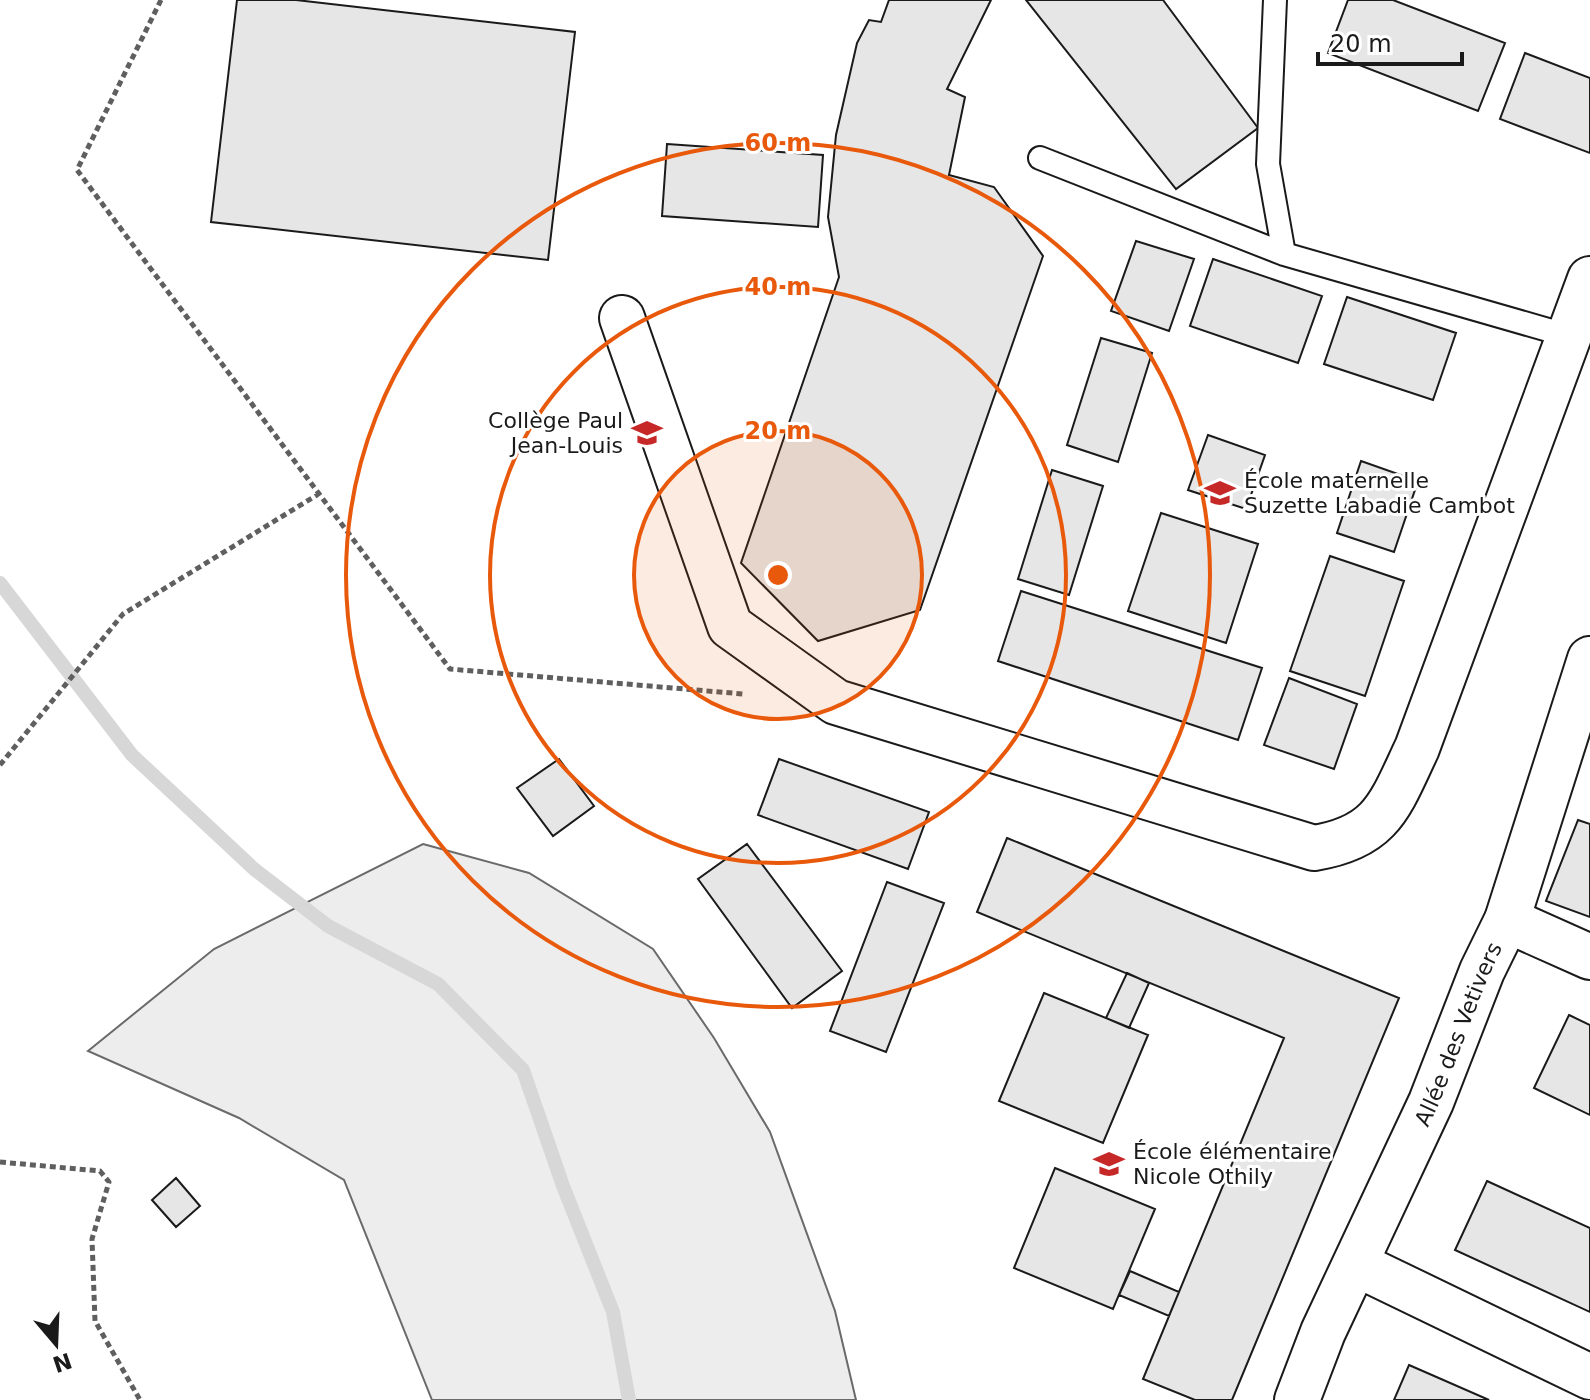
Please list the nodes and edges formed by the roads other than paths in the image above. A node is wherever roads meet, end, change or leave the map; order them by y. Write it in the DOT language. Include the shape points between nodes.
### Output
graph roads {
  1 [pos="1275,0"];
  2 [pos="1040,158"];
  3 [pos="1284,254"];
  4 [pos="1590,279"];
  5 [pos="622,318"];
  6 [pos="1569,336"];
  7 [pos="1590,659"];
  8 [pos="1507,920"];
  9 [pos="1590,957"];
  10 [pos="1356,1264"];
  11 [pos="1590,1377"];
  12 [pos="1297,1400"];
  1 -- 3 [label="lane" via="1268,164"];
  2 -- 3 [label="lane"];
  3 -- 6 [label="lane"];
  4 -- 6 [label="street"];
  5 -- 6 [label="street" via="730,626 836,702 1314,848 1361,835 1386,812 1417,748"];
  7 -- 8 [label="street, Allée des Vetivers"];
  8 -- 9 [label="street"];
  8 -- 10 [label="street, Allée des Vetivers"];
  10 -- 11 [label="street"];
  10 -- 12 [label="street, Allée des Vetivers"];
}
